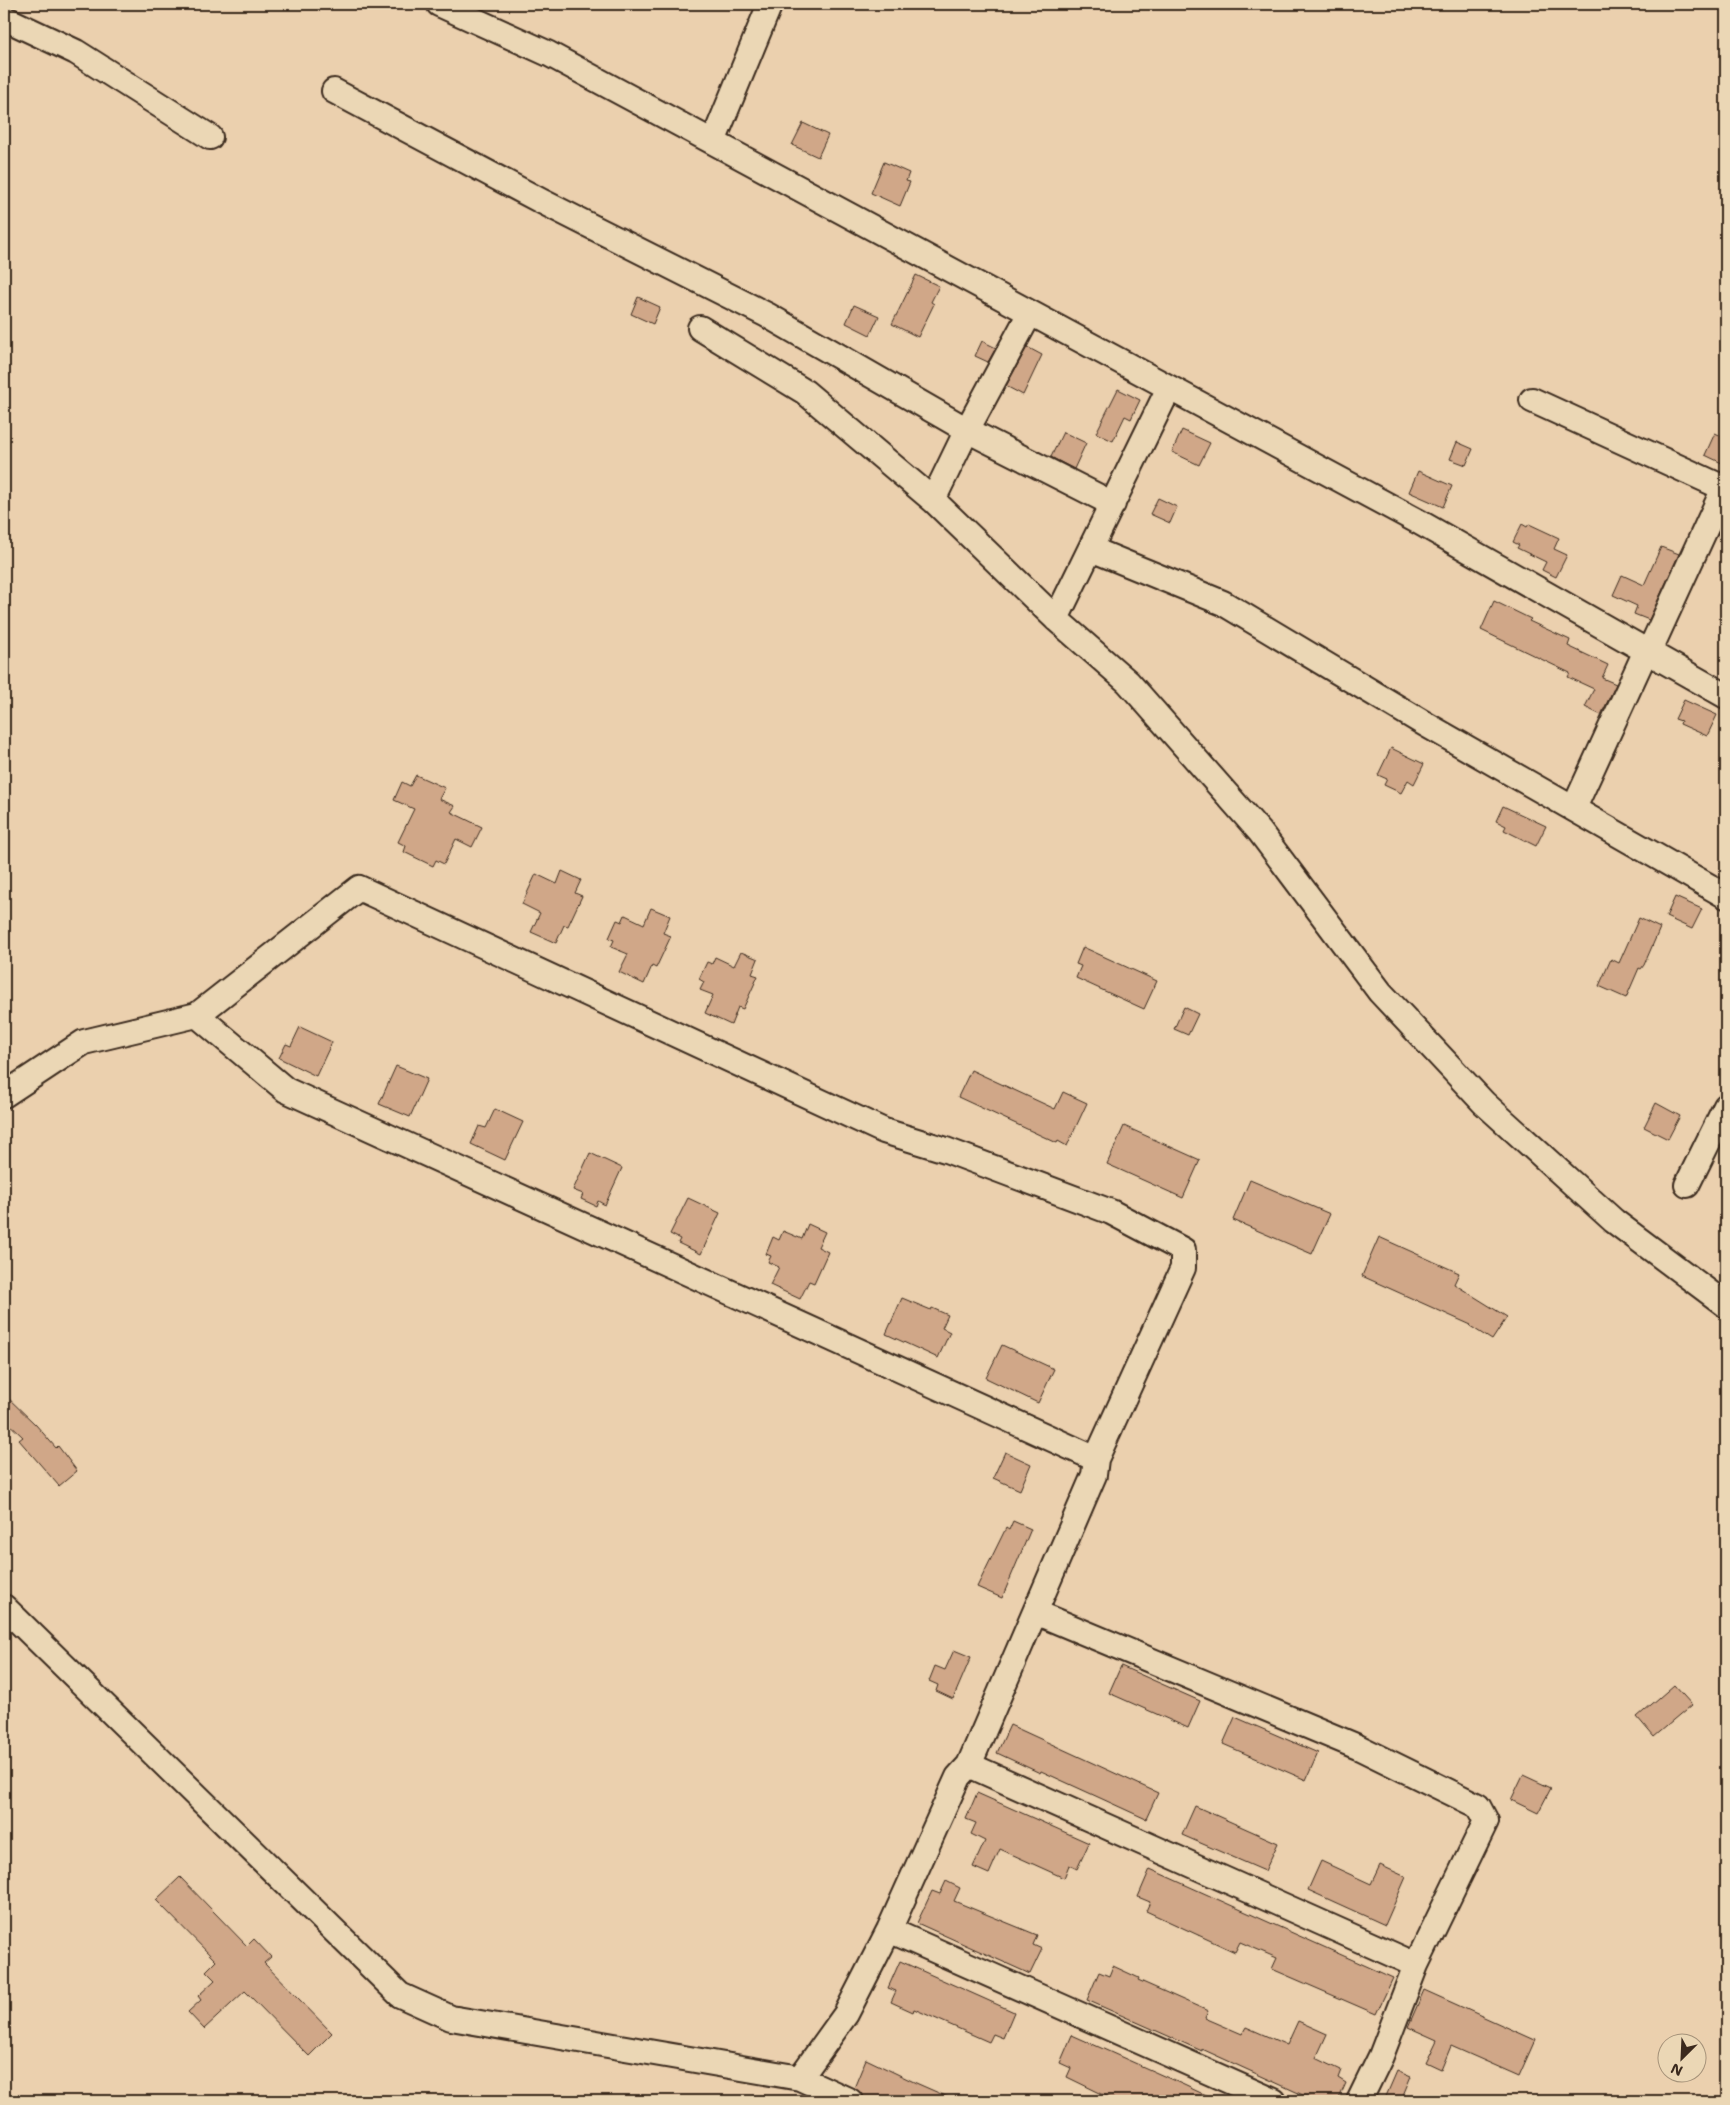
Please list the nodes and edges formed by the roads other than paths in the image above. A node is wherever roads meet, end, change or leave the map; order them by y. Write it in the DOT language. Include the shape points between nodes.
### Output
graph roads {
  1 [pos="439,4"];
  2 [pos="770,4"];
  3 [pos="4,18"];
  4 [pos="334,92"];
  5 [pos="210,137"];
  6 [pos="713,142"];
  7 [pos="1030,313"];
  8 [pos="700,328"];
  9 [pos="1170,388"];
  10 [pos="1532,400"];
  11 [pos="967,430"];
  12 [pos="1726,487"];
  13 [pos="933,500"];
  14 [pos="1113,504"];
  15 [pos="1091,549"];
  16 [pos="1056,619"];
  17 [pos="1649,652"];
  18 [pos="1726,696"];
  19 [pos="1574,808"];
  20 [pos="1726,896"];
  21 [pos="197,1015"];
  22 [pos="4,1095"];
  23 [pos="1726,1106"];
  24 [pos="1688,1185"];
  25 [pos="1726,1305"];
  26 [pos="1096,1459"];
  27 [pos="4,1607"];
  28 [pos="1035,1612"];
  29 [pos="969,1765"];
  30 [pos="889,1930"];
  31 [pos="1416,1965"];
  32 [pos="800,2078"];
  33 [pos="850,2101"];
  34 [pos="1274,2101"];
  35 [pos="1359,2101"];
  1 -- 6 [label="street" via="549,54"];
  2 -- 6 [label="street"];
  3 -- 5 [label="street" via="76,52"];
  4 -- 11 [label="street" via="767,315"];
  6 -- 7 [label="street"];
  7 -- 9 [label="street"];
  7 -- 11 [label="street"];
  8 -- 13 [label="street" via="806,392"];
  9 -- 14 [label="street"];
  9 -- 17 [label="street" via="1419,522"];
  10 -- 12 [label="street"];
  11 -- 13 [label="street"];
  11 -- 14 [label="street"];
  12 -- 17 [label="street"];
  13 -- 16 [label="street"];
  14 -- 15 [label="street"];
  15 -- 16 [label="street"];
  15 -- 19 [label="street" via="1223,603 1425,724"];
  16 -- 25 [label="street" via="1128,682 1260,832 1380,992 1484,1103 1614,1221"];
  17 -- 18 [label="street"];
  17 -- 19 [label="street" via="1645,653"];
  19 -- 20 [label="street"];
  21 -- 22 [label="street" via="84,1042"];
  21 -- 26 [label="street" via="286,1090"];
  21 -- 26 [label="street" via="359,888 884,1131 946,1150 1111,1212 1183,1250 1182,1268"];
  23 -- 24 [label="street"];
  26 -- 28 [label="street" via="1094,1475"];
  27 -- 32 [label="street" via="400,1996 450,2018"];
  28 -- 29 [label="street"];
  28 -- 31 [label="street" via="1358,1747 1478,1806 1486,1821"];
  29 -- 30 [label="street" via="958,1776"];
  29 -- 31 [label="street"];
  30 -- 32 [label="street" via="846,2014"];
  30 -- 34 [label="street"];
  31 -- 35 [label="street" via="1382,2056"];
  32 -- 33 [label="street"];
}
